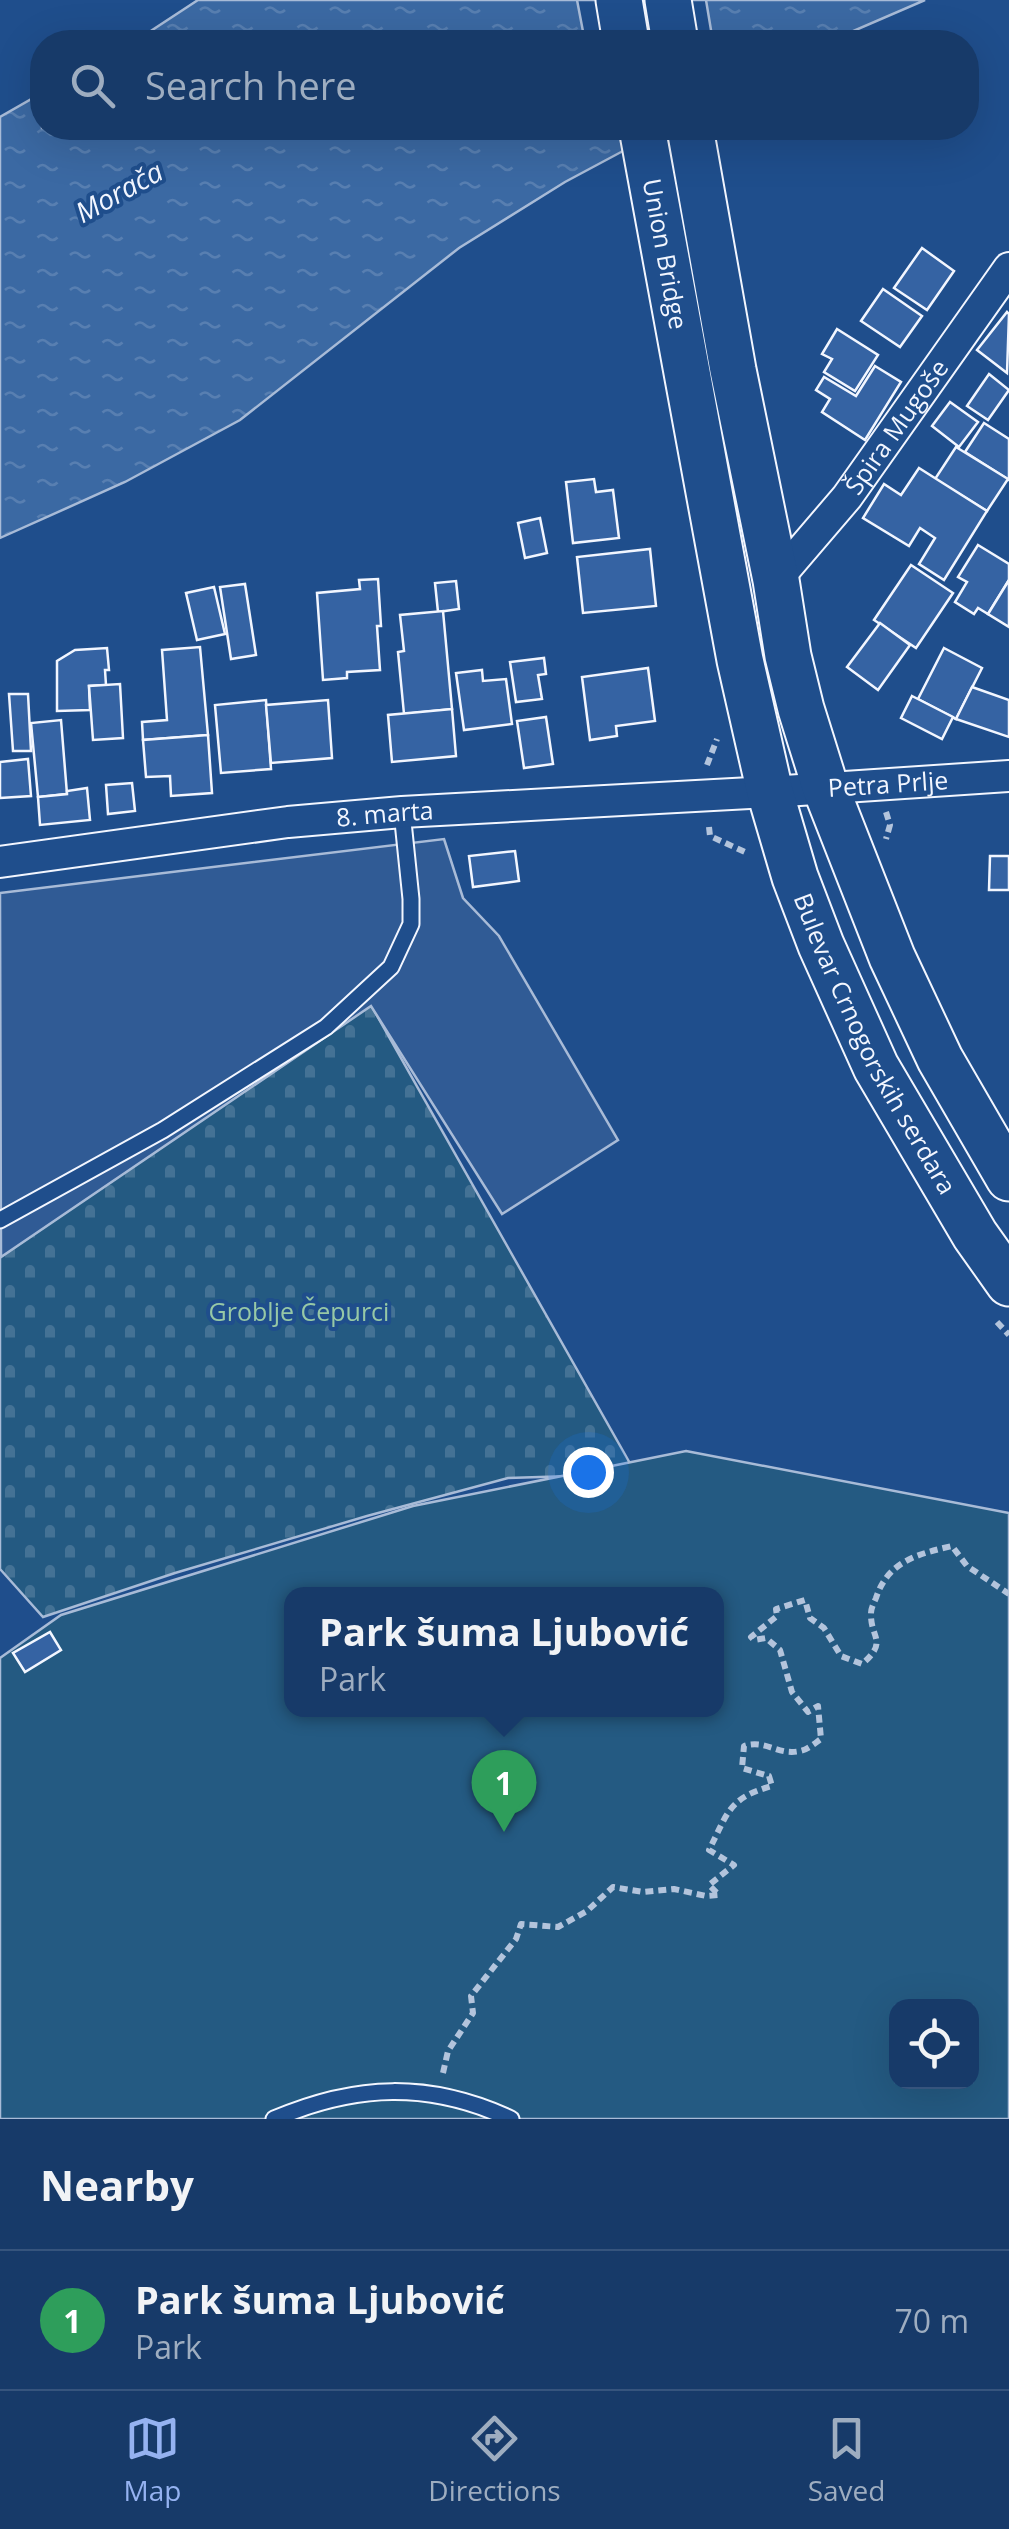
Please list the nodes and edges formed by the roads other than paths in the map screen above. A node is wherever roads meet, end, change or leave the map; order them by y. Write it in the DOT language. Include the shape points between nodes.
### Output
graph roads {
  1 [pos="618,0"];
  2 [pos="668,0"];
  3 [pos="624,30"];
  4 [pos="673,30"];
  5 [pos="644,140"];
  6 [pos="692,140"];
  7 [pos="1009,268"];
  8 [pos="776,580"];
  9 [pos="1009,776"];
  10 [pos="826,789"];
  11 [pos="770,792"];
  12 [pos="402,812"];
  13 [pos="0,862"];
  14 [pos="1009,1178"];
  15 [pos="0,1220"];
  16 [pos="1009,1283"];
  17 [pos="274,2119"];
  18 [pos="511,2119"];
  1 -- 3 [label="main road"];
  2 -- 4 [label="main road"];
  5 -- 11 [label="main road, Union Bridge"];
  6 -- 8 [label="main road, Union Bridge"];
  7 -- 8 [label="street, Špira Mugoše" via="847,497"];
  8 -- 10 [label="main road, Bulevar Crnogorskih serdara" via="800,709"];
  9 -- 10 [label="street, Petra Prlje"];
  10 -- 11 [label="street, Petra Prlje"];
  10 -- 14 [label="main road, Bulevar Crnogorskih serdara" via="892,957"];
  11 -- 12 [label="street, 8. marta"];
  11 -- 16 [label="main road, Bulevar Crnogorskih serdara" via="794,877 876,1067 974,1236"];
  12 -- 13 [label="street, 8. marta"];
  12 -- 15 [label="lane" via="411,924 392,967 326,1026 253,1074"];
  17 -- 18 [label="lane" via="308,2104 402,2090 479,2104"];
}
